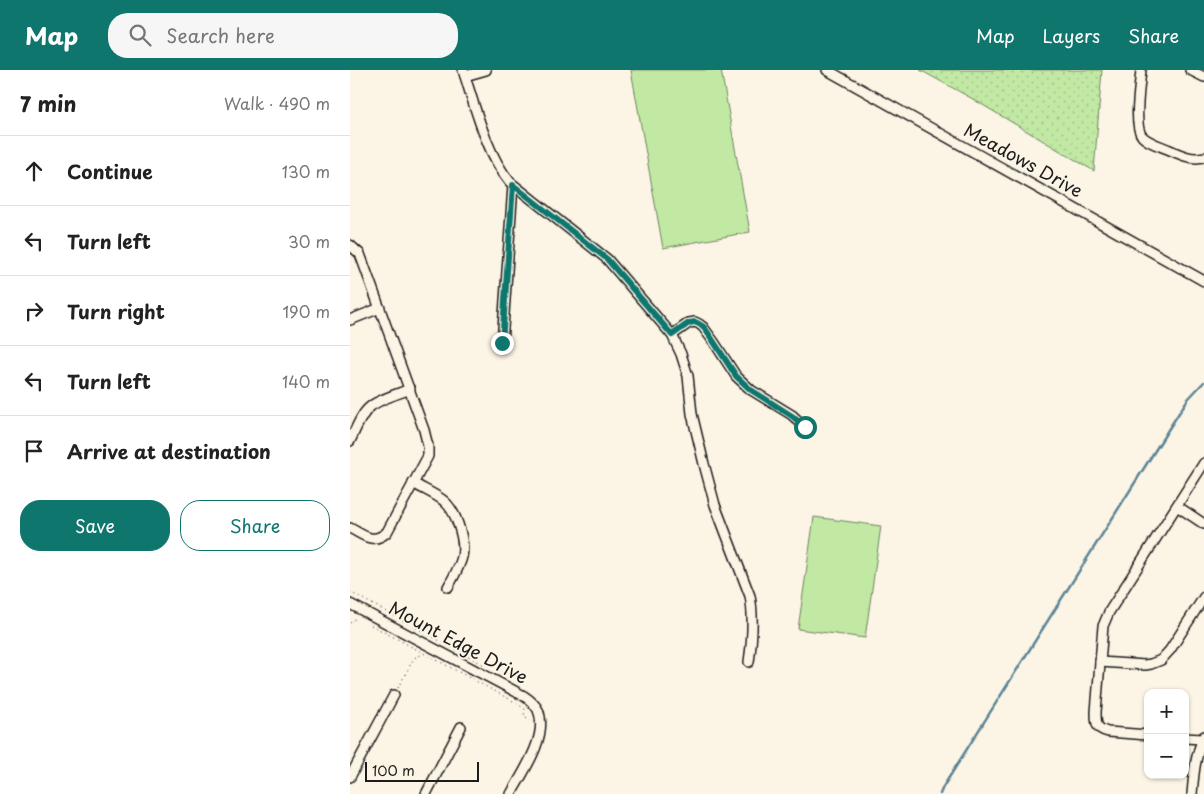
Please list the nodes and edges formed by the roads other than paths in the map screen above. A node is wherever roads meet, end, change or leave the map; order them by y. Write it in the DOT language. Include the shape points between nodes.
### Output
graph roads {
  1 [pos="486,70"];
  2 [pos="827,70"];
  3 [pos="1141,70"];
  4 [pos="1190,70"];
  5 [pos="464,73"];
  6 [pos="1204,78"];
  7 [pos="1204,157"];
  8 [pos="513,185"];
  9 [pos="350,245"];
  10 [pos="1204,281"];
  11 [pos="380,308"];
  12 [pos="350,320"];
  13 [pos="672,335"];
  14 [pos="502,343"];
  15 [pos="410,389"];
  16 [pos="805,427"];
  17 [pos="350,441"];
  18 [pos="1204,463"];
  19 [pos="413,483"];
  20 [pos="1177,506"];
  21 [pos="1204,524"];
  22 [pos="350,528"];
  23 [pos="448,588"];
  24 [pos="1204,597"];
  25 [pos="350,604"];
  26 [pos="749,662"];
  27 [pos="1100,662"];
  28 [pos="394,695"];
  29 [pos="461,727"];
  30 [pos="1144,735"];
  31 [pos="1203,737"];
  32 [pos="1189,738"];
  33 [pos="350,777"];
  34 [pos="426,794"];
  35 [pos="511,794"];
  36 [pos="1192,794"];
  1 -- 5 [label="street"];
  2 -- 10 [label="street, Meadows Drive"];
  3 -- 7 [label="street" via="1137,119 1142,136 1185,156"];
  4 -- 6 [label="street"];
  5 -- 8 [label="street" via="496,161"];
  8 -- 13 [label="street" via="607,259"];
  8 -- 14 [label="street"];
  9 -- 11 [label="street" via="360,254"];
  11 -- 12 [label="street"];
  11 -- 15 [label="street"];
  13 -- 16 [label="street" via="689,323 695,322 704,327 736,376"];
  13 -- 26 [label="street" via="688,376 692,414 715,505 751,603"];
  15 -- 17 [label="street" via="370,406"];
  15 -- 19 [label="street" via="428,446 428,456"];
  18 -- 20 [label="street"];
  19 -- 22 [label="street" via="382,536 370,538"];
  19 -- 23 [label="street" via="449,505 460,530 463,554"];
  20 -- 21 [label="street"];
  20 -- 27 [label="street" via="1108,612"];
  24 -- 27 [label="street" via="1161,660 1145,665"];
  25 -- 35 [label="street, Mount Edge Drive" via="524,696 538,710 541,732"];
  27 -- 30 [label="street" via="1098,727 1108,732"];
  28 -- 33 [label="street"];
  29 -- 34 [label="street"];
  31 -- 32 [label="street"];
  31 -- 36 [label="street" via="1195,761"];
}
